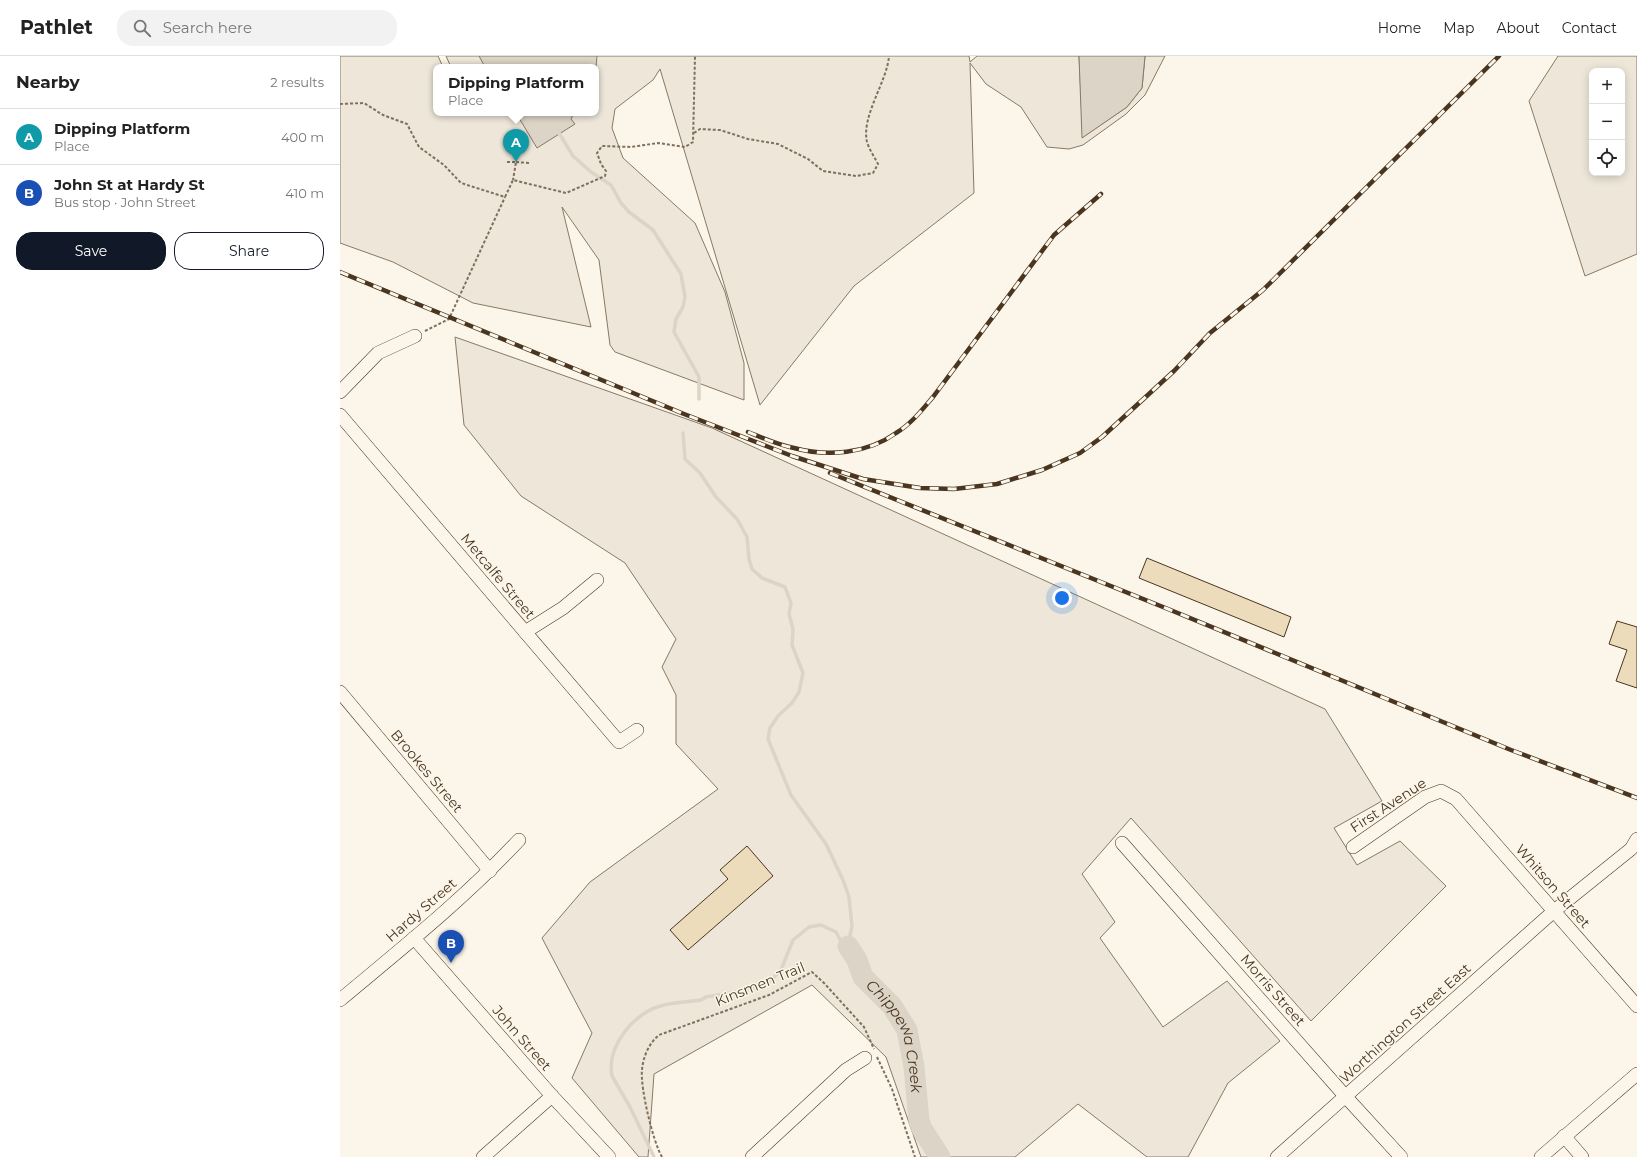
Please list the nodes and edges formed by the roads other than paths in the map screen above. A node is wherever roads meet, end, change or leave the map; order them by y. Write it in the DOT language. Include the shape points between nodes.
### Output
graph roads {
  1 [pos="415,336"];
  2 [pos="340,392"];
  3 [pos="340,415"];
  4 [pos="597,580"];
  5 [pos="524,632"];
  6 [pos="340,692"];
  7 [pos="637,730"];
  8 [pos="1441,791"];
  9 [pos="1637,839"];
  10 [pos="519,840"];
  11 [pos="1122,842"];
  12 [pos="1352,847"];
  13 [pos="490,871"];
  14 [pos="1554,911"];
  15 [pos="414,938"];
  16 [pos="340,1000"];
  17 [pos="1637,1006"];
  18 [pos="864,1058"];
  19 [pos="1637,1074"];
  20 [pos="552,1096"];
  21 [pos="1346,1097"];
  22 [pos="1564,1136"];
  23 [pos="483,1157"];
  24 [pos="609,1157"];
  25 [pos="752,1157"];
  26 [pos="1277,1157"];
  27 [pos="1401,1157"];
  28 [pos="1541,1157"];
  29 [pos="1582,1157"];
  1 -- 2 [label="street" via="378,353"];
  3 -- 5 [label="street, Metcalfe Street"];
  4 -- 5 [label="street" via="563,608"];
  5 -- 7 [label="street, Metcalfe Street" via="619,742"];
  6 -- 13 [label="street, Brookes Street"];
  8 -- 12 [label="street, First Avenue" via="1425,797"];
  8 -- 14 [label="street, Whitson Street" via="1456,799"];
  9 -- 14 [label="street, Worthington Street East" via="1631,849"];
  10 -- 13 [label="street, Hardy Street"];
  11 -- 21 [label="street, Morris Street"];
  13 -- 15 [label="street, Hardy Street"];
  14 -- 17 [label="street, Whitson Street"];
  14 -- 21 [label="street, Worthington Street East"];
  15 -- 16 [label="street, Hardy Street"];
  15 -- 20 [label="street, John Street"];
  18 -- 25 [label="street" via="846,1070"];
  19 -- 22 [label="street"];
  20 -- 23 [label="street"];
  20 -- 24 [label="street, John Street"];
  21 -- 26 [label="street, Worthington Street East"];
  21 -- 27 [label="street, Morris Street"];
  22 -- 28 [label="street"];
  22 -- 29 [label="street"];
}
